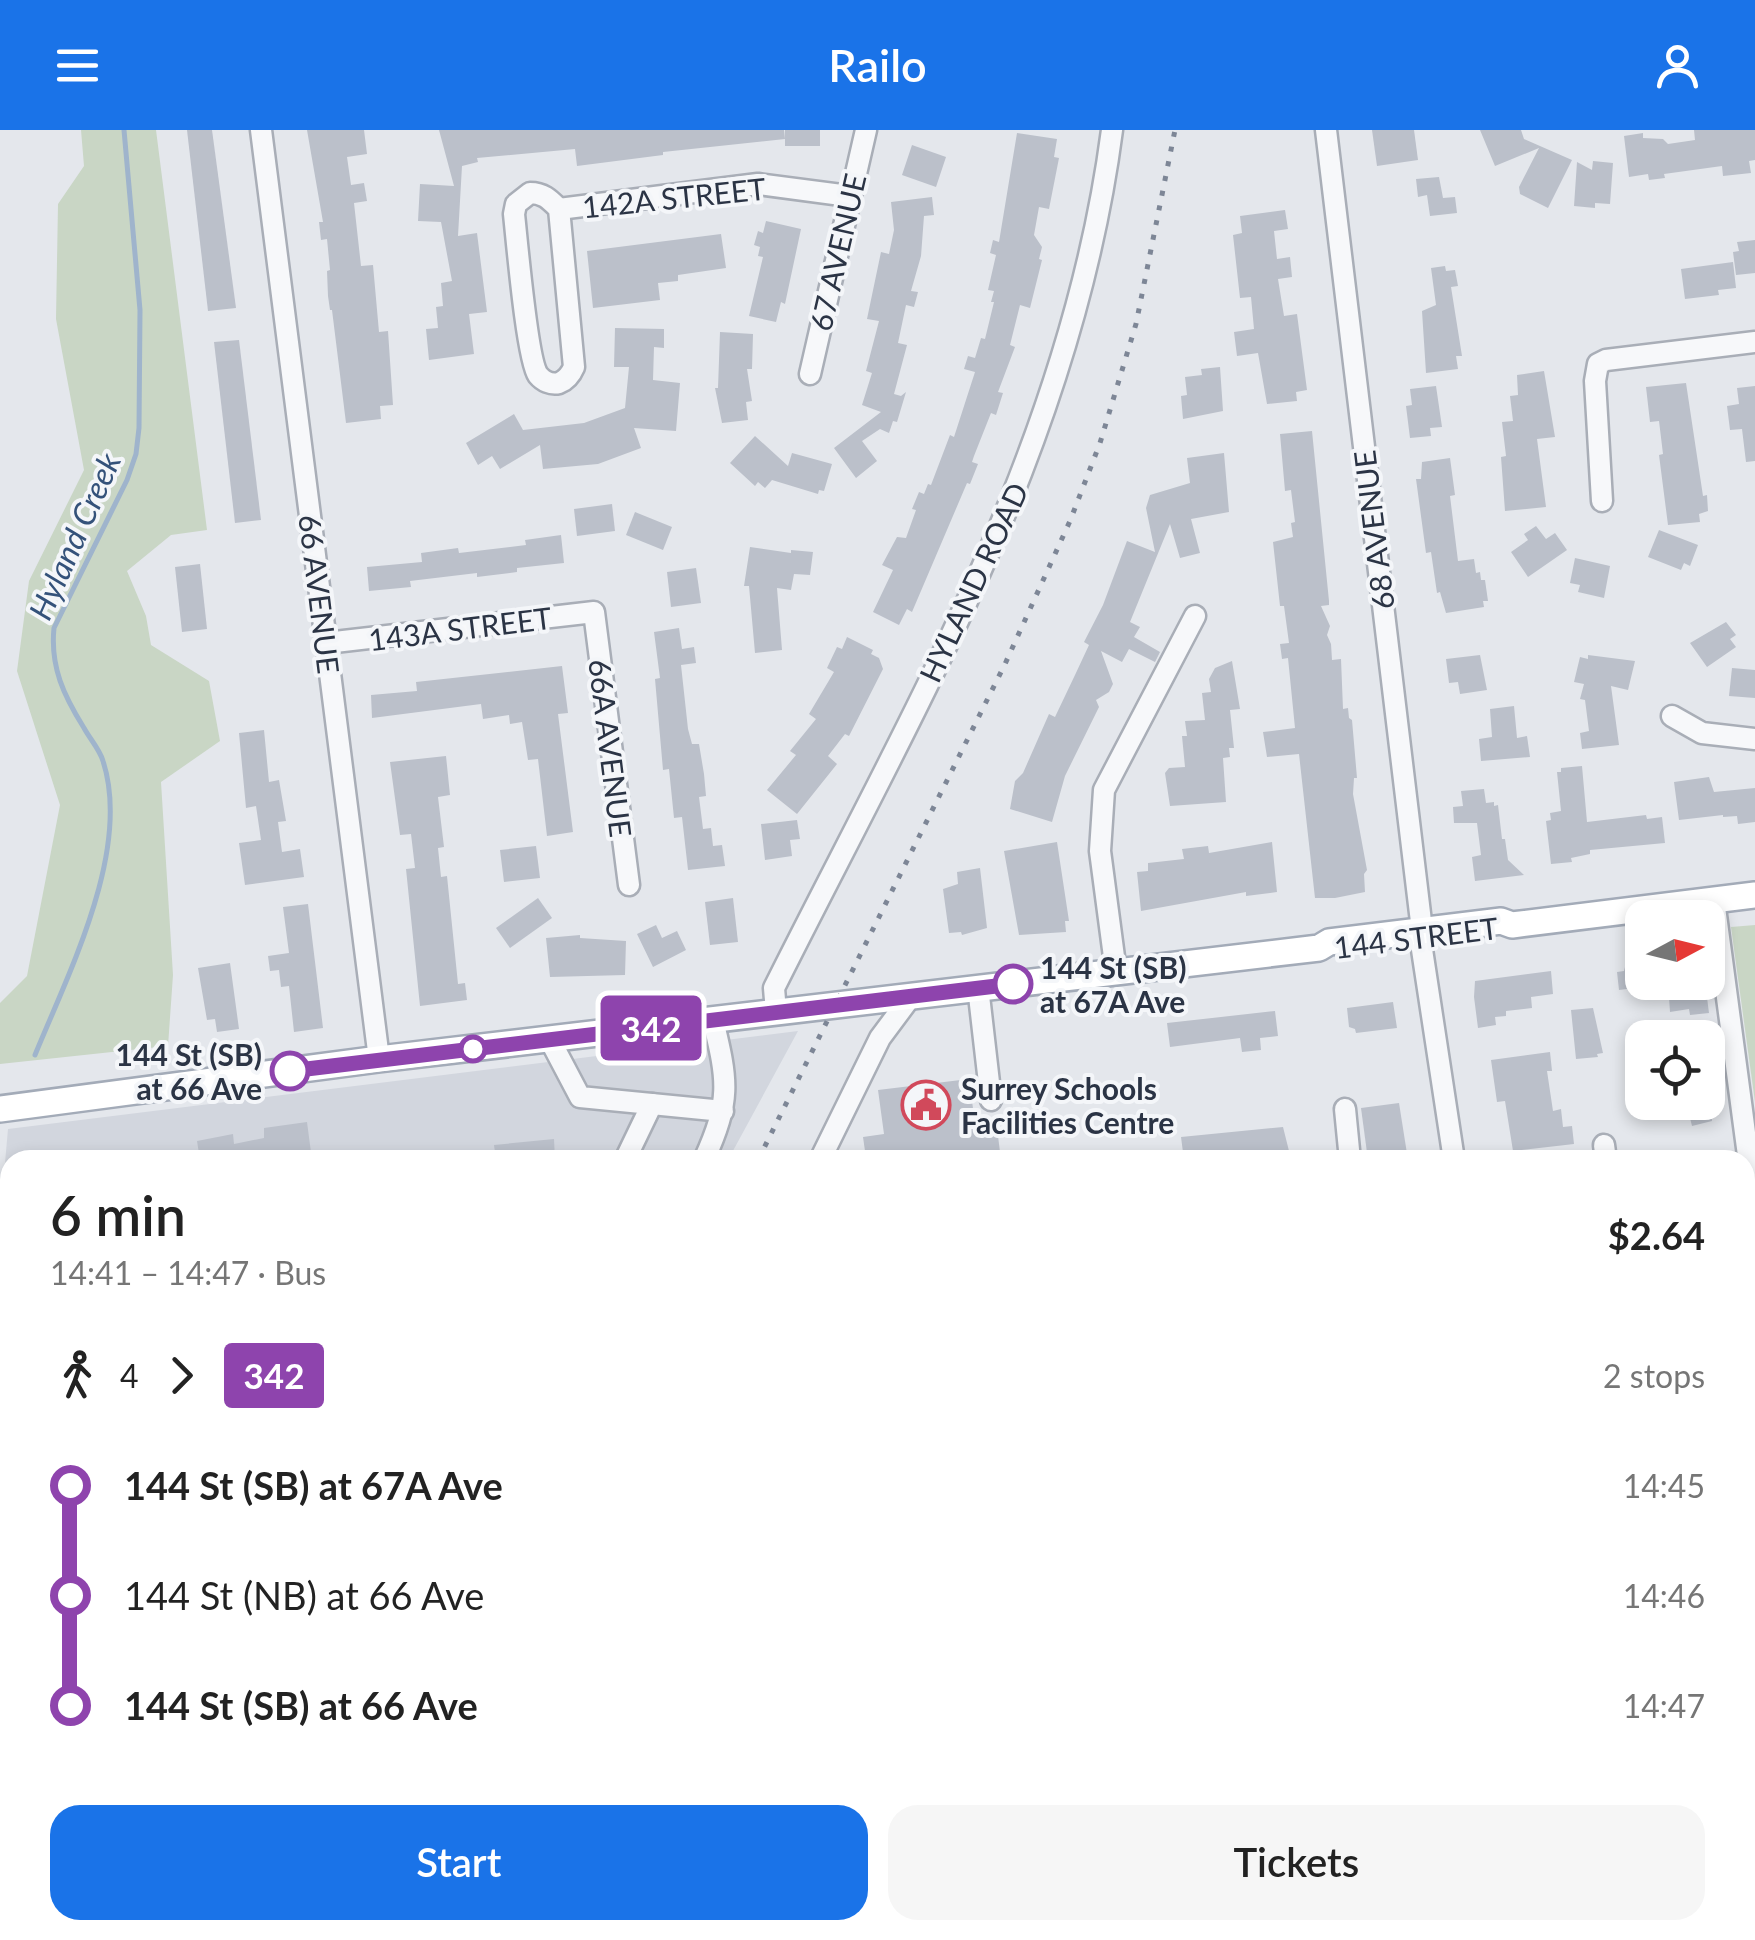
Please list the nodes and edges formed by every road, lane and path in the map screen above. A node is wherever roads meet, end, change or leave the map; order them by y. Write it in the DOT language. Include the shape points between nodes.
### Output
graph roads {
  1 [pos="261,130"];
  2 [pos="866,130"];
  3 [pos="1112,130"];
  4 [pos="1326,130"];
  5 [pos="849,196"];
  6 [pos="559,209"];
  7 [pos="1755,342"];
  8 [pos="810,374"];
  9 [pos="1602,501"];
  10 [pos="594,612"];
  11 [pos="1196,616"];
  12 [pos="326,643"];
  13 [pos="1672,716"];
  14 [pos="1755,739"];
  15 [pos="629,884"];
  16 [pos="1755,895"];
  17 [pos="1714,900"];
  18 [pos="1625,911"];
  19 [pos="1422,937"];
  20 [pos="1116,972"];
  21 [pos="1725,983"];
  22 [pos="978,988"];
  23 [pos="912,996"];
  24 [pos="861,1002"];
  25 [pos="776,1012"];
  26 [pos="713,1020"];
  27 [pos="880,1038"];
  28 [pos="550,1040"];
  29 [pos="380,1059"];
  30 [pos="991,1100"];
  31 [pos="652,1104"];
  32 [pos="0,1109"];
  33 [pos="1344,1109"];
  34 [pos="723,1111"];
  35 [pos="630,1150"];
  36 [pos="708,1150"];
  37 [pos="825,1150"];
  38 [pos="1349,1150"];
  39 [pos="1453,1150"];
  40 [pos="1747,1150"];
  1 -- 12 [label="street, 66 AVENUE"];
  2 -- 5 [label="street, 67 AVENUE"];
  3 -- 25 [label="street, HYLAND ROAD" via="1076,313 1035,444 989,556 774,988"];
  4 -- 19 [label="street, 68 AVENUE"];
  5 -- 6 [label="street, 142A STREET" via="758,184"];
  5 -- 8 [label="street, 67 AVENUE"];
  6 -- 6 [label="street, 142A STREET" via="530,193 514,214 534,366 554,384 574,366"];
  7 -- 9 [label="street" via="1598,364"];
  10 -- 12 [label="street, 143A STREET"];
  10 -- 15 [label="street, 66A AVENUE"];
  11 -- 20 [label="street" via="1104,790 1100,851"];
  12 -- 29 [label="street, 66 AVENUE"];
  13 -- 14 [label="street" via="1702,734"];
  16 -- 17 [label="main road, 144 STREET"];
  18 -- 19 [label="main road, 144 STREET" via="1512,925 1500,920"];
  19 -- 20 [label="main road, 144 STREET" via="1329,942"];
  19 -- 39 [label="street, 68 AVENUE"];
  20 -- 22 [label="main road, 144 STREET"];
  21 -- 40 [label="street"];
  22 -- 23 [label="main road, 144 STREET"];
  22 -- 30 [label="street"];
  23 -- 24 [label="main road, 144 STREET"];
  23 -- 27 [label="street"];
  24 -- 25 [label="main road, 144 STREET"];
  24 -- 27 [label="street"];
  25 -- 26 [label="main road, 144 STREET"];
  26 -- 28 [label="main road, 144 STREET"];
  26 -- 34 [label="street" via="727,1089"];
  27 -- 37 [label="street"];
  28 -- 29 [label="main road, 144 STREET"];
  28 -- 31 [label="street" via="580,1096"];
  29 -- 32 [label="main road, 144 STREET"];
  31 -- 34 [label="street"];
  31 -- 35 [label="street"];
  33 -- 38 [label="street"];
  34 -- 36 [label="street"];
}
